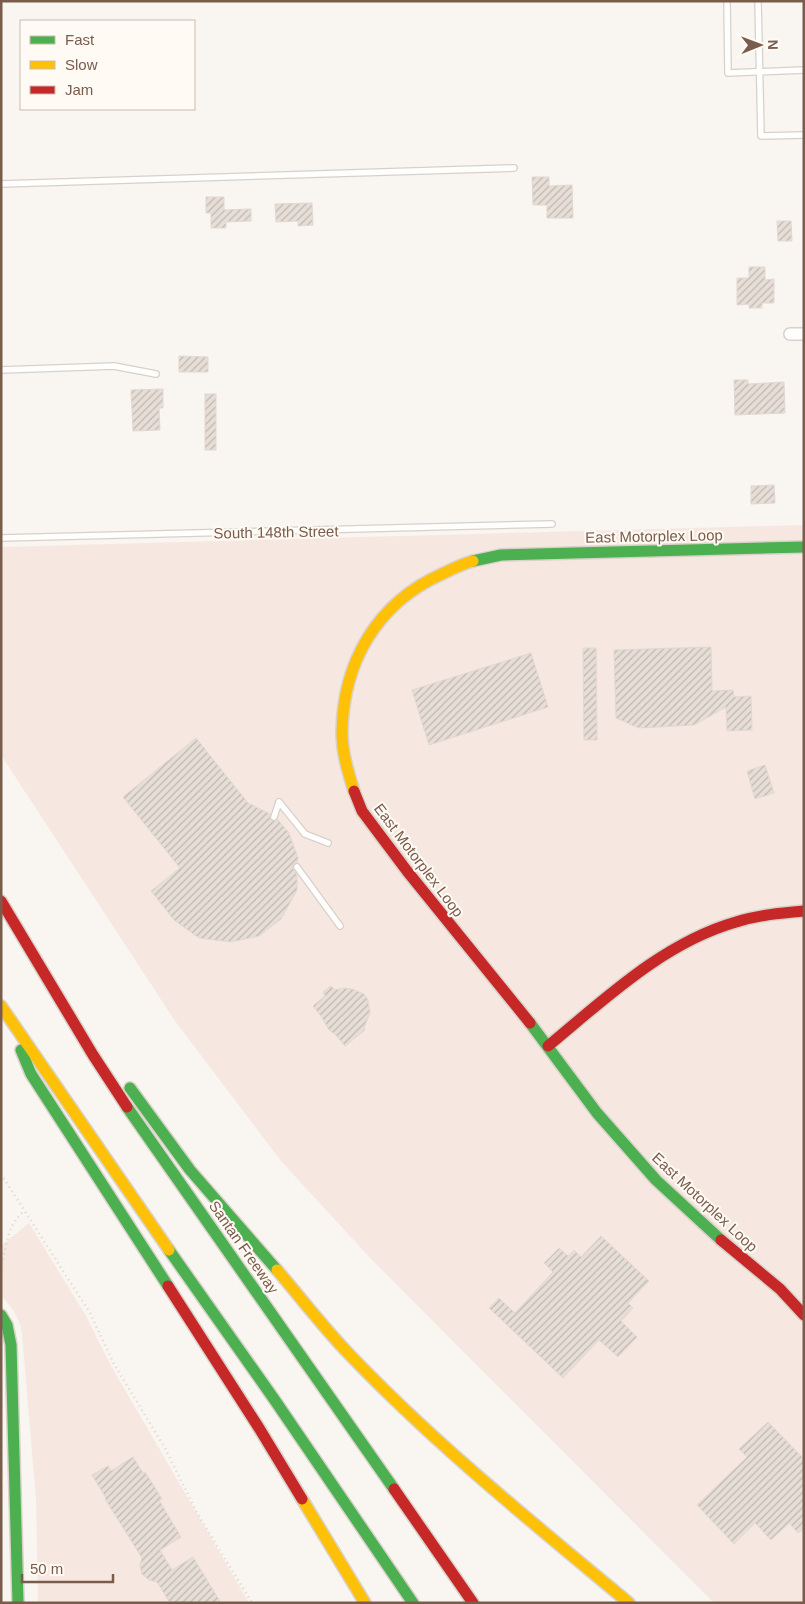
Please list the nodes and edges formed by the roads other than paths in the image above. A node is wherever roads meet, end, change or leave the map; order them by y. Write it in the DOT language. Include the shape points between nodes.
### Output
graph roads {
  1 [pos="727,1"];
  2 [pos="758,1"];
  3 [pos="804,70"];
  4 [pos="760,72"];
  5 [pos="804,135"];
  6 [pos="514,168"];
  7 [pos="1,184"];
  8 [pos="790,334"];
  9 [pos="804,334"];
  10 [pos="1,370"];
  11 [pos="156,374"];
  12 [pos="552,524"];
  13 [pos="1,538"];
  14 [pos="804,548"];
  15 [pos="274,817"];
  16 [pos="328,843"];
  17 [pos="297,866"];
  18 [pos="1,901"];
  19 [pos="804,911"];
  20 [pos="340,926"];
  21 [pos="4,1011"];
  22 [pos="548,1046"];
  23 [pos="94,1055"];
  24 [pos="1,1315"];
  25 [pos="804,1315"];
  26 [pos="18,1603"];
  27 [pos="365,1603"];
  28 [pos="413,1603"];
  29 [pos="473,1603"];
  30 [pos="629,1603"];
  1 -- 4 [label="lane" via="728,73"];
  2 -- 4 [label="lane"];
  3 -- 4 [label="lane"];
  4 -- 5 [label="lane" via="761,136"];
  6 -- 7 [label="lane"];
  8 -- 9 [label="street"];
  10 -- 11 [label="lane" via="114,366"];
  12 -- 13 [label="lane, South 148th Street"];
  14 -- 22 [label="main road, East Motorplex Loop" via="515,555 466,563 439,574 407,594 379,622 361,648 346,696 342,733 349,778 362,811 407,872"];
  15 -- 16 [label="lane" via="278,802 304,834"];
  17 -- 20 [label="lane"];
  18 -- 23 [label="main road, Santan Freeway"];
  19 -- 22 [label="main road" via="725,925 680,944 645,967"];
  21 -- 27 [label="main road" via="31,1074 259,1428"];
  21 -- 28 [label="main road"];
  22 -- 25 [label="main road, East Motorplex Loop" via="597,1114 656,1180 780,1289"];
  23 -- 29 [label="main road, Santan Freeway" via="147,1137"];
  23 -- 30 [label="main road" via="133,1092 190,1170 348,1353 424,1427"];
  24 -- 26 [label="main road" via="11,1345"];
}
